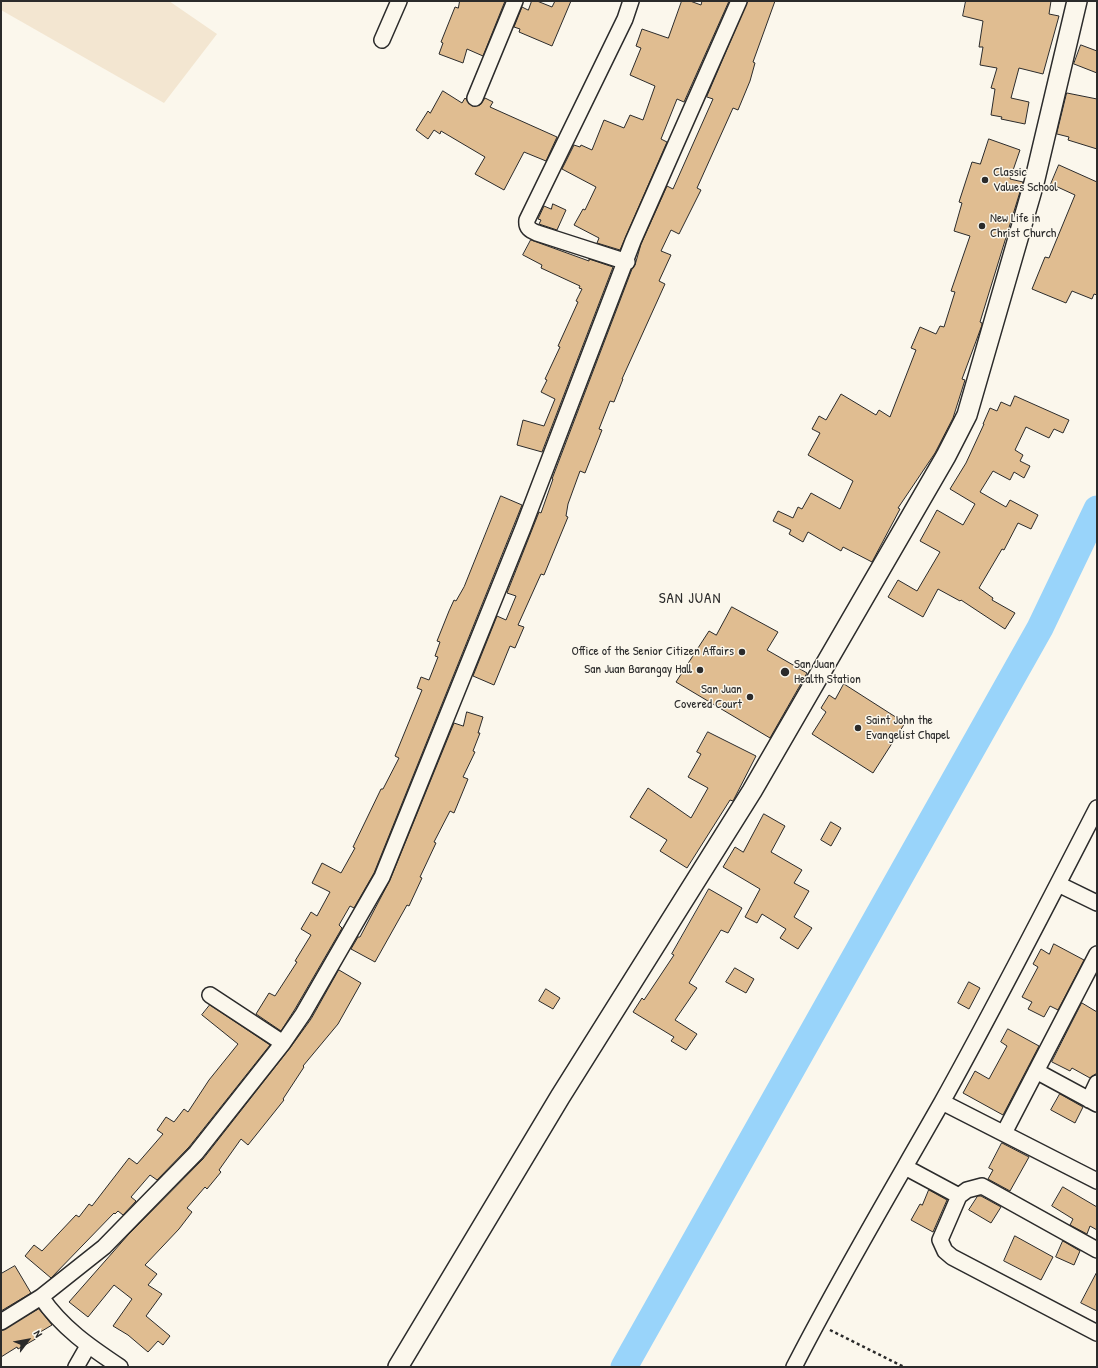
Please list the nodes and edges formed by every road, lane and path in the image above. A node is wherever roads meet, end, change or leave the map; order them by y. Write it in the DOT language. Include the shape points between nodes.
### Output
graph roads {
  1 [pos="399,1"];
  2 [pos="515,1"];
  3 [pos="631,1"];
  4 [pos="739,1"];
  5 [pos="1077,1"];
  6 [pos="382,40"];
  7 [pos="475,98"];
  8 [pos="627,262"];
  9 [pos="1097,808"];
  10 [pos="1058,884"];
  11 [pos="1097,903"];
  12 [pos="1097,956"];
  13 [pos="210,995"];
  14 [pos="283,1043"];
  15 [pos="1036,1072"];
  16 [pos="1097,1083"];
  17 [pos="942,1102"];
  18 [pos="1093,1102"];
  19 [pos="1004,1133"];
  20 [pos="905,1167"];
  21 [pos="1097,1181"];
  22 [pos="959,1196"];
  23 [pos="1097,1250"];
  24 [pos="41,1297"];
  25 [pos="1,1322"];
  26 [pos="816,1323"];
  27 [pos="1097,1333"];
  28 [pos="88,1346"];
  29 [pos="76,1367"];
  30 [pos="120,1367"];
  31 [pos="398,1367"];
  32 [pos="794,1367"];
  33 [pos="904,1367"];
  1 -- 6 [label="street"];
  2 -- 7 [label="street"];
  3 -- 8 [label="street" via="526,225 537,233"];
  4 -- 8 [label="street" via="633,241"];
  5 -- 31 [label="main road" via="1034,183 967,415 946,456 752,791 560,1097"];
  8 -- 14 [label="street" via="382,877 303,1014"];
  9 -- 10 [label="street"];
  10 -- 11 [label="street"];
  10 -- 17 [label="street"];
  12 -- 15 [label="street"];
  13 -- 14 [label="street"];
  14 -- 24 [label="street" via="196,1153 104,1247"];
  15 -- 18 [label="street"];
  15 -- 19 [label="street"];
  16 -- 18 [label="street"];
  17 -- 19 [label="street"];
  17 -- 20 [label="street"];
  19 -- 21 [label="street"];
  20 -- 22 [label="street"];
  20 -- 26 [label="street"];
  22 -- 23 [label="street" via="967,1190 982,1186"];
  22 -- 27 [label="street" via="940,1240 945,1251"];
  24 -- 25 [label="street"];
  24 -- 28 [label="street" via="64,1325"];
  26 -- 32 [label="street"];
  26 -- 33 [label="path"];
  28 -- 29 [label="street"];
  28 -- 30 [label="street"];
}
